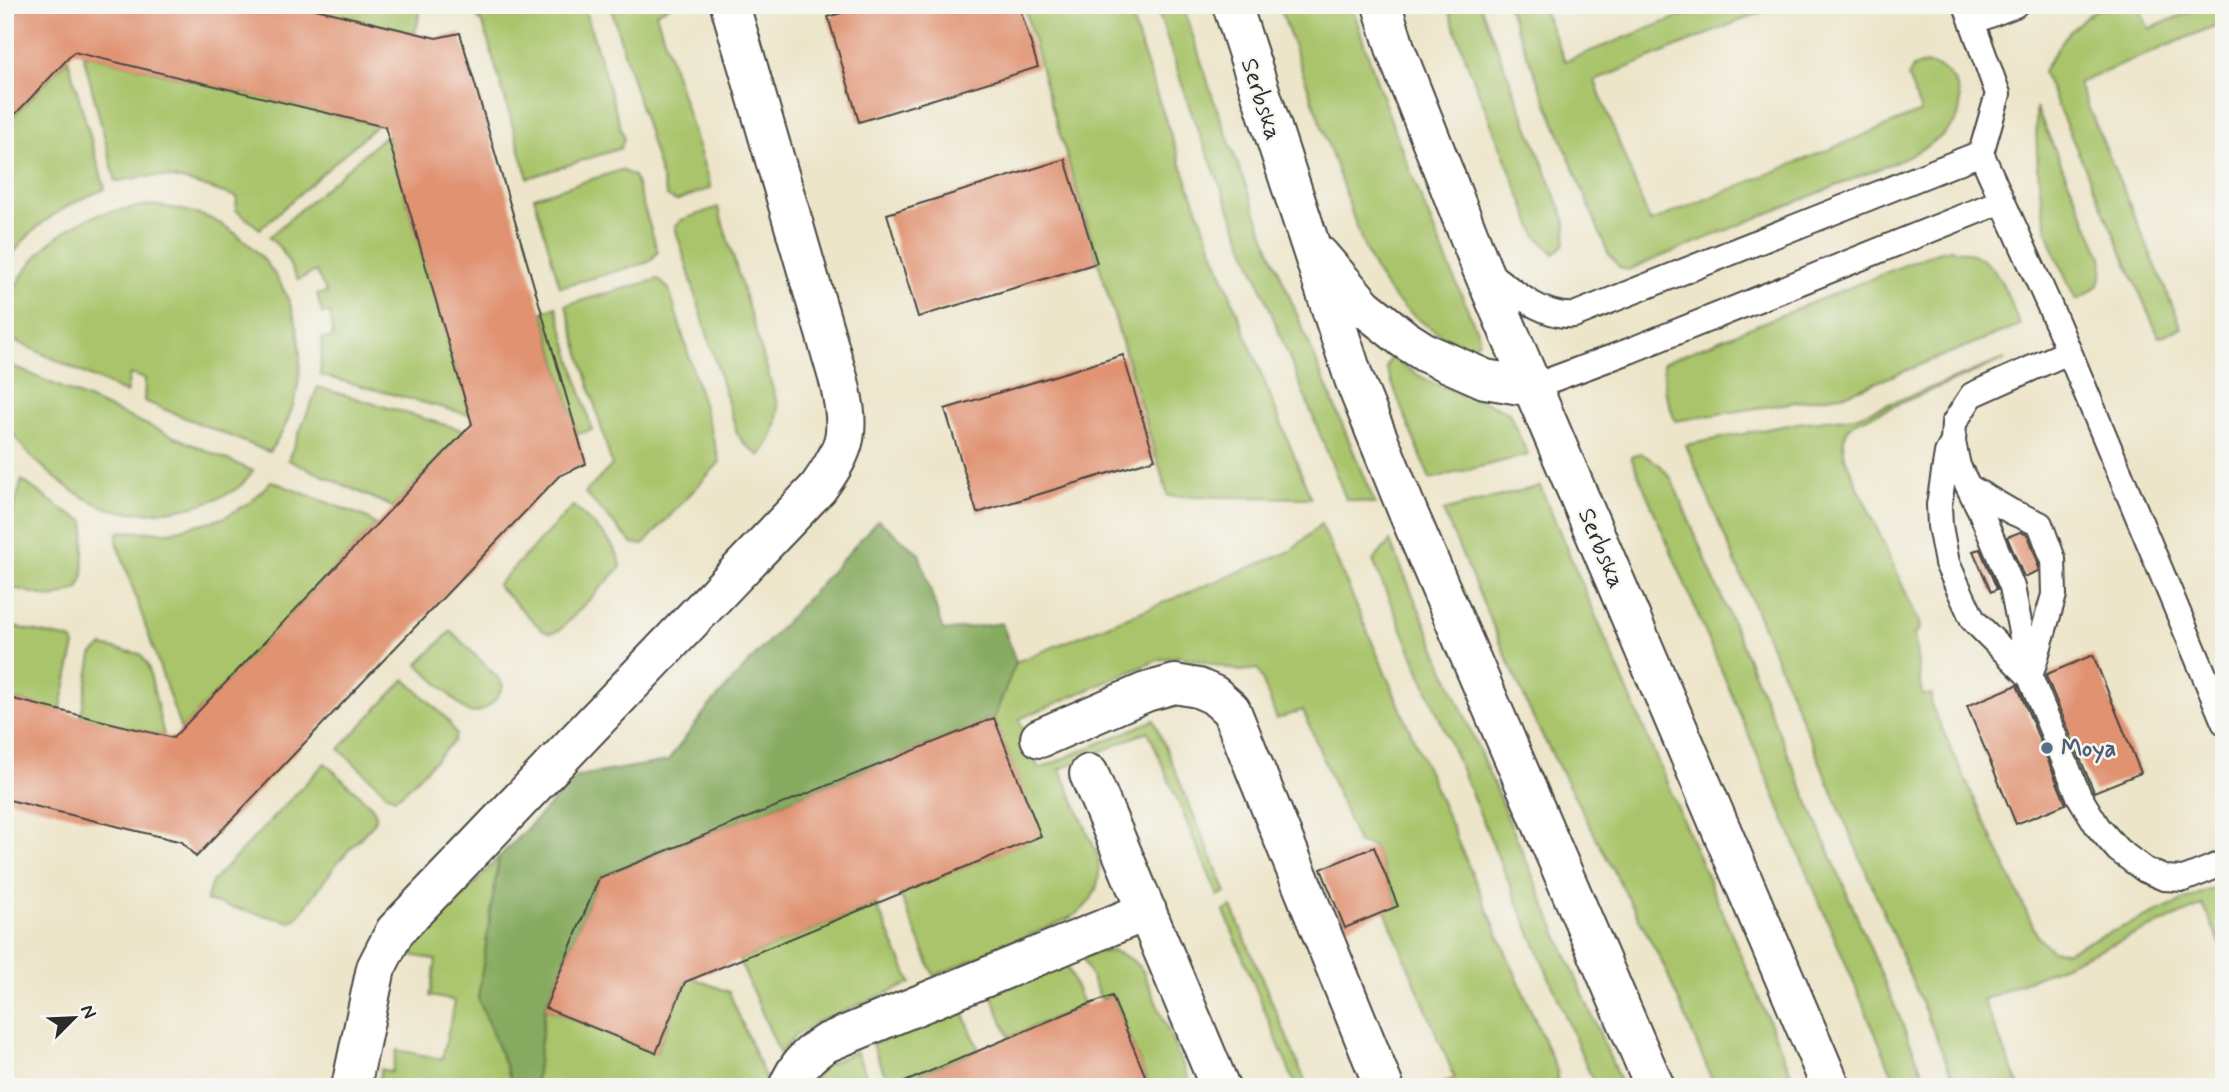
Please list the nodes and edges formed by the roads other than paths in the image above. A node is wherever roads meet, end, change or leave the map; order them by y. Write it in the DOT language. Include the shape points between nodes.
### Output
graph roads {
  1 [pos="730,5"];
  2 [pos="1232,5"];
  3 [pos="1382,5"];
  4 [pos="2015,5"];
  5 [pos="1969,13"];
  6 [pos="1981,153"];
  7 [pos="2001,201"];
  8 [pos="1308,243"];
  9 [pos="1482,269"];
  10 [pos="2068,352"];
  11 [pos="1532,387"];
  12 [pos="1953,442"];
  13 [pos="1969,487"];
  14 [pos="2030,677"];
  15 [pos="2224,722"];
  16 [pos="1040,737"];
  17 [pos="1089,774"];
  18 [pos="2224,863"];
  19 [pos="1147,911"];
  20 [pos="351,1087"];
  21 [pos="788,1087"];
  22 [pos="1220,1087"];
  23 [pos="1384,1087"];
  24 [pos="1654,1087"];
  25 [pos="1830,1087"];
  1 -- 20 [label="street" via="839,381 845,440 818,488 395,931 376,968"];
  2 -- 8 [label="street, Serbska"];
  3 -- 9 [label="street, Serbska"];
  4 -- 5 [label="lane"];
  5 -- 6 [label="lane" via="1998,94"];
  6 -- 7 [label="lane"];
  6 -- 9 [label="lane" via="1574,315 1540,309"];
  7 -- 10 [label="lane"];
  7 -- 11 [label="lane"];
  8 -- 11 [label="street" via="1364,307 1404,339 1485,379"];
  8 -- 24 [label="street, Serbska" via="1354,379 1407,510"];
  9 -- 11 [label="street, Serbska"];
  10 -- 12 [label="lane" via="1972,395 1954,423"];
  10 -- 15 [label="lane"];
  11 -- 25 [label="street, Serbska"];
  12 -- 13 [label="lane"];
  12 -- 14 [label="lane" via="1939,505 1947,563 1973,620"];
  13 -- 14 [label="lane" via="2012,587"];
  13 -- 14 [label="lane" via="2040,524 2053,559 2054,595"];
  14 -- 18 [label="lane" via="2079,796 2118,850 2164,878 2184,879"];
  16 -- 23 [label="street" via="1175,684 1214,695 1231,710"];
  17 -- 19 [label="street"];
  19 -- 21 [label="street" via="826,1043 807,1055"];
  19 -- 22 [label="street"];
}
